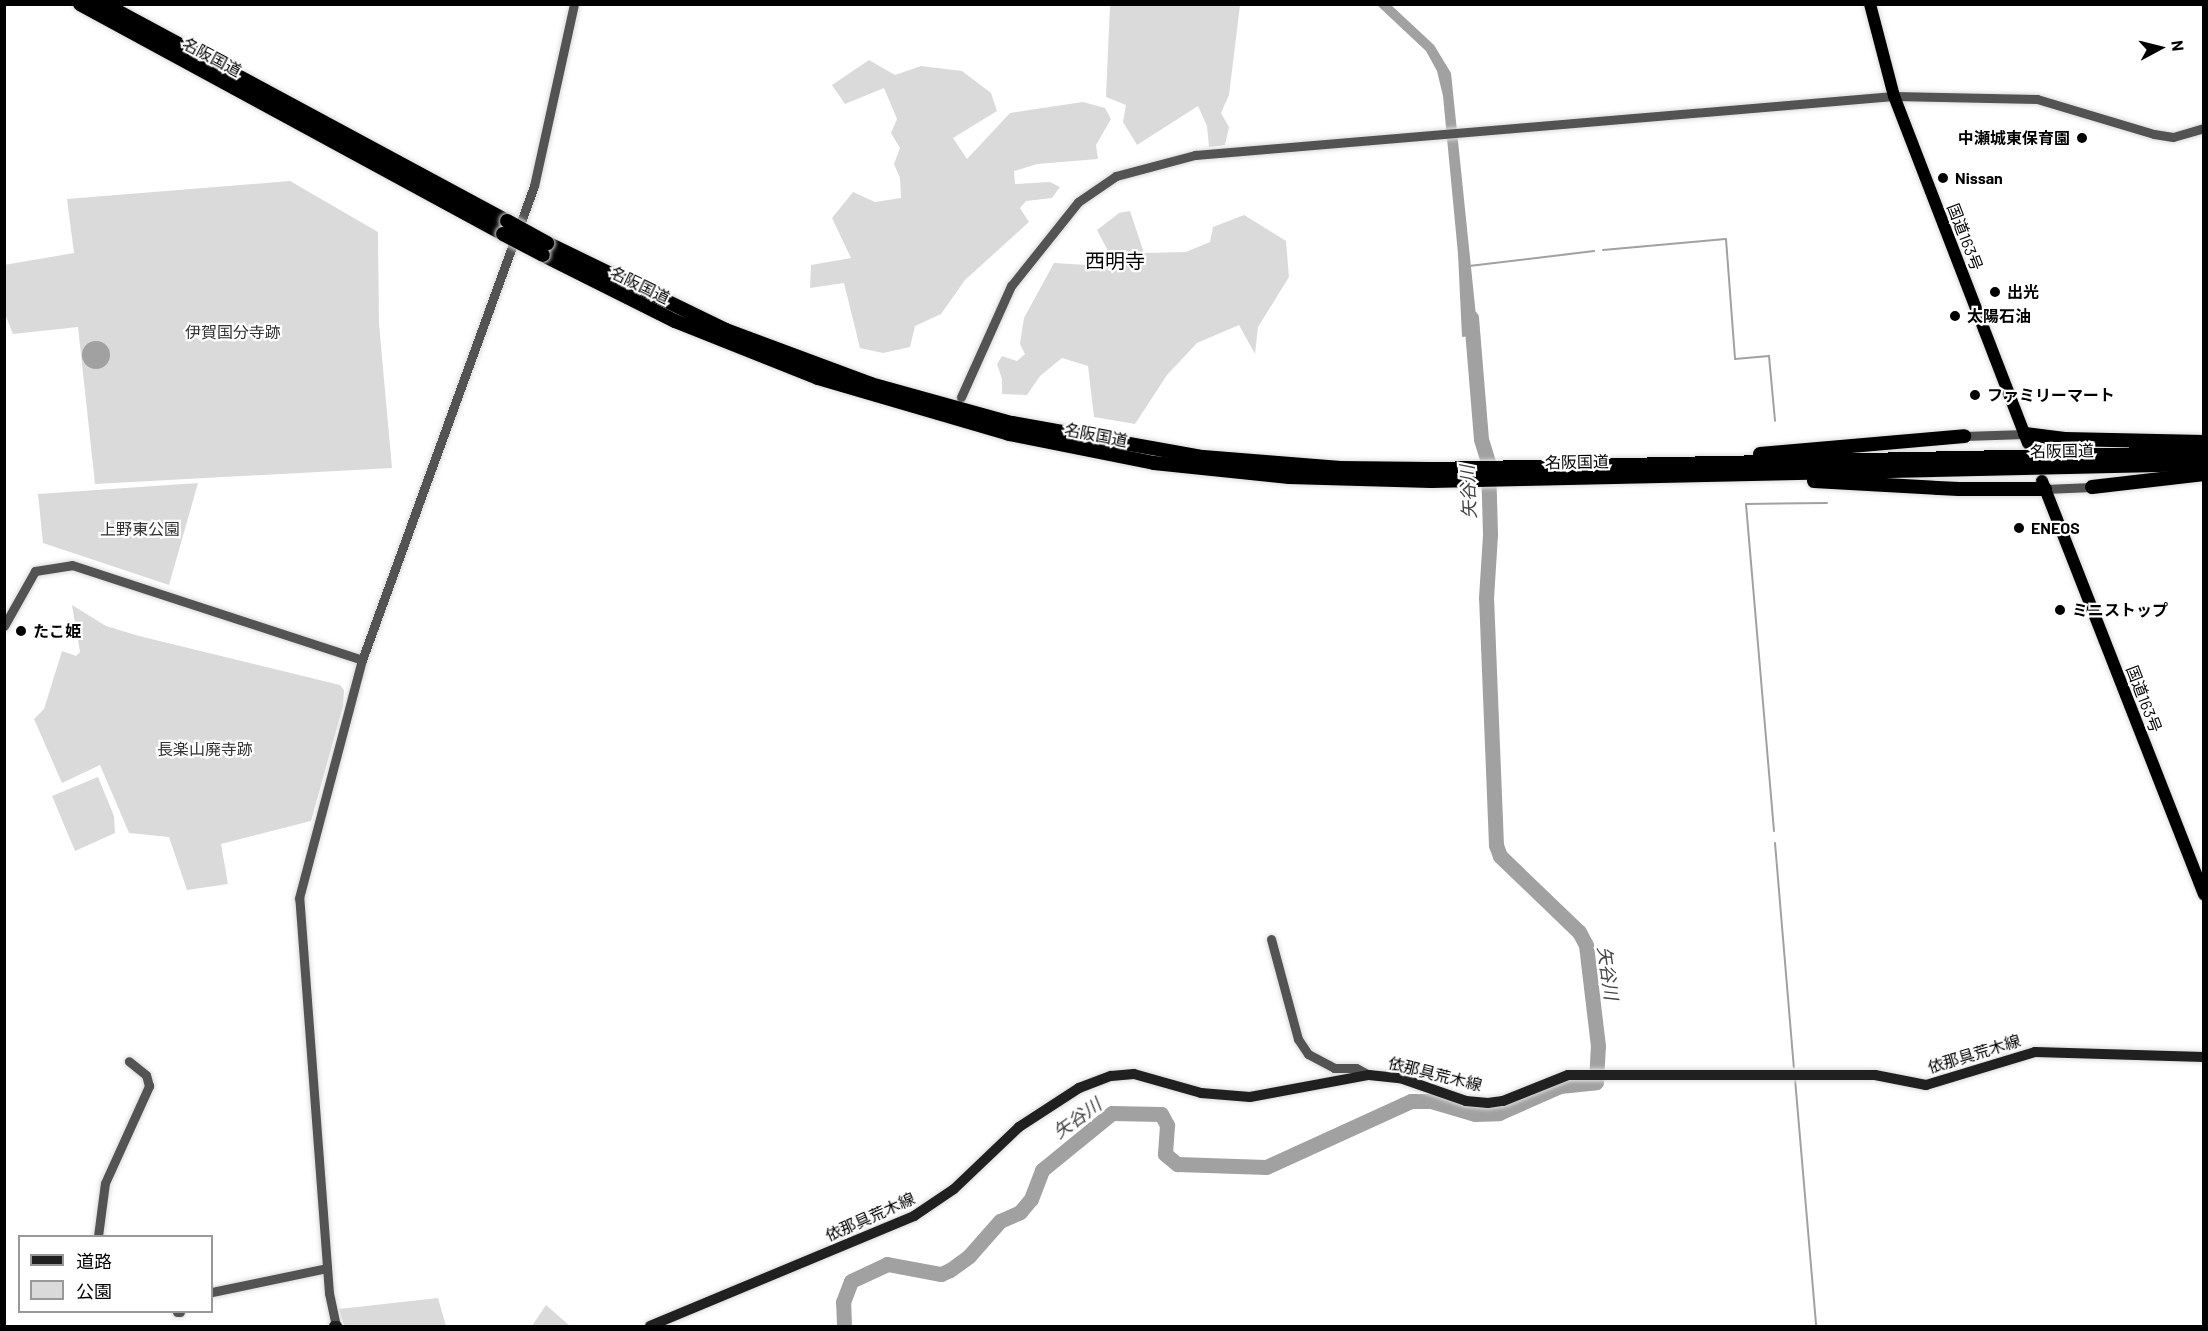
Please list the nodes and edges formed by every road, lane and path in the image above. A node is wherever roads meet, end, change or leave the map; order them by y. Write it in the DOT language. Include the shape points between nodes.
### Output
graph roads {
  1 [pos="80,4"];
  2 [pos="104,4"];
  3 [pos="574,4"];
  4 [pos="1870,4"];
  5 [pos="1894,96"];
  6 [pos="2204,128"];
  7 [pos="505,228"];
  8 [pos="961,397"];
  9 [pos="1964,436"];
  10 [pos="2027,439"];
  11 [pos="2204,442"];
  12 [pos="2204,453"];
  13 [pos="1675,464"];
  14 [pos="2204,464"];
  15 [pos="1498,474"];
  16 [pos="2204,474"];
  17 [pos="1643,477"];
  18 [pos="2044,485"];
  19 [pos="2091,487"];
  20 [pos="4,626"];
  21 [pos="362,660"];
  22 [pos="2204,894"];
  23 [pos="1271,939"];
  24 [pos="2204,1057"];
  25 [pos="129,1061"];
  26 [pos="1369,1075"];
  27 [pos="98,1235"];
  28 [pos="327,1268"];
  29 [pos="213,1292"];
  30 [pos="336,1326"];
  31 [pos="650,1326"];
  1 -- 7 [label="highway, 名阪国道"];
  2 -- 7 [label="highway, 名阪国道"];
  3 -- 21 [label="street" via="531,194"];
  4 -- 5 [label="highway, 国道163号"];
  5 -- 6 [label="street" via="2037,99 2172,137"];
  5 -- 8 [label="street" via="1195,155 1116,176 1078,202 1011,286"];
  5 -- 10 [label="highway, 国道163号"];
  7 -- 15 [label="highway, 名阪国道, bridge" via="675,321 770,361 911,409 1009,434 1154,463 1246,473 1334,480"];
  9 -- 10 [label="street"];
  9 -- 13 [label="highway"];
  10 -- 11 [label="highway"];
  12 -- 13 [label="highway, 名阪国道"];
  13 -- 15 [label="highway, 名阪国道"];
  14 -- 17 [label="highway, 名阪国道"];
  15 -- 17 [label="highway, 名阪国道"];
  16 -- 19 [label="highway"];
  17 -- 18 [label="highway"];
  18 -- 19 [label="street"];
  18 -- 22 [label="highway, 国道163号"];
  20 -- 21 [label="street" via="35,571 72,565"];
  21 -- 28 [label="street" via="299,898"];
  23 -- 26 [label="street" via="1298,1040 1308,1054 1334,1068 1356,1068"];
  24 -- 26 [label="main road, 依那具荒木線" via="2035,1052 1926,1085 1875,1075 1599,1074 1554,1078 1503,1101 1488,1102 1466,1101 1400,1078"];
  25 -- 27 [label="street" via="146,1075 149,1086 105,1183"];
  26 -- 31 [label="main road, 依那具荒木線" via="1250,1097 1201,1093 1134,1074 1111,1076 1079,1088 1019,1127 954,1189 914,1216"];
  28 -- 29 [label="street"];
  28 -- 30 [label="street"];
}
